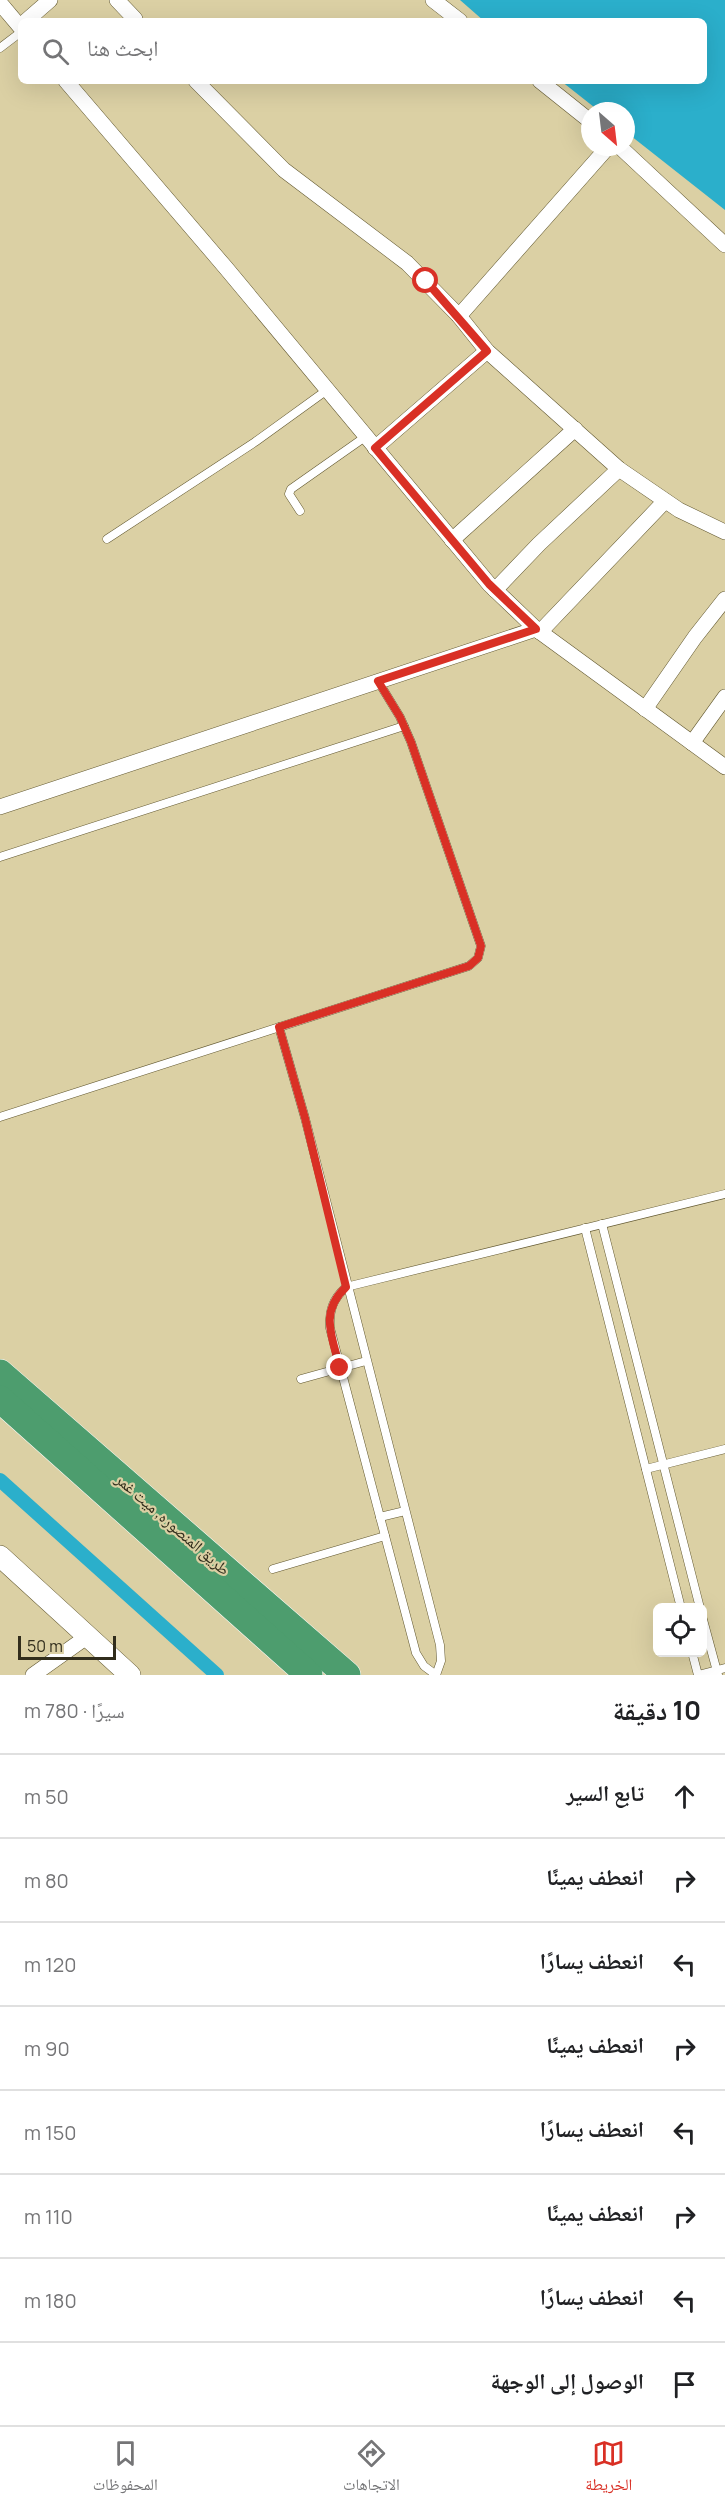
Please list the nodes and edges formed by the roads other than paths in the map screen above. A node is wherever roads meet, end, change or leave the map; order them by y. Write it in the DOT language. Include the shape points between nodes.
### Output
graph roads {
  1 [pos="50,0"];
  2 [pos="117,0"];
  3 [pos="433,0"];
  4 [pos="0,3"];
  5 [pos="31,18"];
  6 [pos="133,18"];
  7 [pos="456,18"];
  8 [pos="18,23"];
  9 [pos="18,31"];
  10 [pos="0,48"];
  11 [pos="72,84"];
  12 [pos="199,84"];
  13 [pos="544,84"];
  14 [pos="581,114"];
  15 [pos="600,156"];
  16 [pos="630,156"];
  17 [pos="725,245"];
  18 [pos="459,316"];
  19 [pos="487,351"];
  20 [pos="327,390"];
  21 [pos="575,429"];
  22 [pos="370,443"];
  23 [pos="619,469"];
  24 [pos="665,501"];
  25 [pos="300,511"];
  26 [pos="725,532"];
  27 [pos="106,539"];
  28 [pos="452,540"];
  29 [pos="495,590"];
  30 [pos="725,598"];
  31 [pos="538,631"];
  32 [pos="378,681"];
  33 [pos="725,697"];
  34 [pos="645,709"];
  35 [pos="404,726"];
  36 [pos="692,743"];
  37 [pos="725,768"];
  38 [pos="0,807"];
  39 [pos="0,857"];
  40 [pos="279,1027"];
  41 [pos="0,1117"];
  42 [pos="725,1194"];
  43 [pos="602,1224"];
  44 [pos="585,1228"];
  45 [pos="346,1287"];
  46 [pos="366,1362"];
  47 [pos="340,1368"];
  48 [pos="0,1373"];
  49 [pos="301,1379"];
  50 [pos="0,1399"];
  51 [pos="725,1449"];
  52 [pos="664,1464"];
  53 [pos="646,1469"];
  54 [pos="405,1511"];
  55 [pos="380,1517"];
  56 [pos="385,1536"];
  57 [pos="0,1556"];
  58 [pos="273,1569"];
  59 [pos="680,1603"];
  60 [pos="699,1603"];
  61 [pos="707,1631"];
  62 [pos="88,1636"];
  63 [pos="693,1657"];
  64 [pos="120,1670"];
  65 [pos="720,1671"];
  66 [pos="43,1672"];
  67 [pos="309,1675"];
  68 [pos="347,1675"];
  69 [pos="436,1675"];
  70 [pos="698,1675"];
  1 -- 5 [label="street"];
  2 -- 6 [label="street"];
  3 -- 7 [label="street"];
  4 -- 8 [label="street"];
  9 -- 10 [label="lane"];
  11 -- 20 [label="street"];
  12 -- 18 [label="street" via="284,170 407,263"];
  13 -- 14 [label="street"];
  15 -- 18 [label="street"];
  16 -- 17 [label="street"];
  18 -- 19 [label="street"];
  19 -- 21 [label="street"];
  19 -- 22 [label="street"];
  20 -- 22 [label="street"];
  20 -- 27 [label="lane"];
  21 -- 23 [label="street"];
  21 -- 28 [label="street"];
  22 -- 25 [label="lane" via="291,489 289,494"];
  22 -- 28 [label="street"];
  23 -- 24 [label="street"];
  23 -- 29 [label="street"];
  24 -- 26 [label="street"];
  24 -- 31 [label="street"];
  28 -- 29 [label="street"];
  29 -- 31 [label="street"];
  30 -- 34 [label="street"];
  31 -- 32 [label="street"];
  31 -- 34 [label="street"];
  32 -- 35 [label="lane"];
  32 -- 38 [label="street"];
  33 -- 36 [label="street"];
  34 -- 36 [label="street"];
  35 -- 39 [label="lane"];
  35 -- 40 [label="lane" via="481,946 478,958 469,966"];
  36 -- 37 [label="street"];
  40 -- 41 [label="lane"];
  40 -- 45 [label="lane"];
  42 -- 43 [label="lane"];
  43 -- 44 [label="lane"];
  43 -- 52 [label="lane"];
  44 -- 45 [label="lane"];
  44 -- 53 [label="lane"];
  45 -- 46 [label="lane"];
  45 -- 47 [label="lane" via="329,1316"];
  46 -- 47 [label="lane"];
  46 -- 54 [label="lane"];
  47 -- 49 [label="lane"];
  47 -- 55 [label="lane"];
  48 -- 68 [label="highway, طريق المنصوره, ميت غمر"];
  50 -- 67 [label="highway, طريق المنصوره, ميت غمر"];
  51 -- 52 [label="lane"];
  52 -- 53 [label="lane"];
  52 -- 60 [label="lane"];
  53 -- 59 [label="lane"];
  54 -- 55 [label="lane"];
  54 -- 69 [label="lane" via="441,1653"];
  55 -- 56 [label="lane"];
  56 -- 58 [label="lane"];
  56 -- 69 [label="lane" via="416,1653"];
  57 -- 62 [label="main road"];
  61 -- 65 [label="lane"];
  62 -- 64 [label="main road"];
  62 -- 66 [label="street"];
  63 -- 70 [label="lane"];
  65 -- 70 [label="lane"];
}
